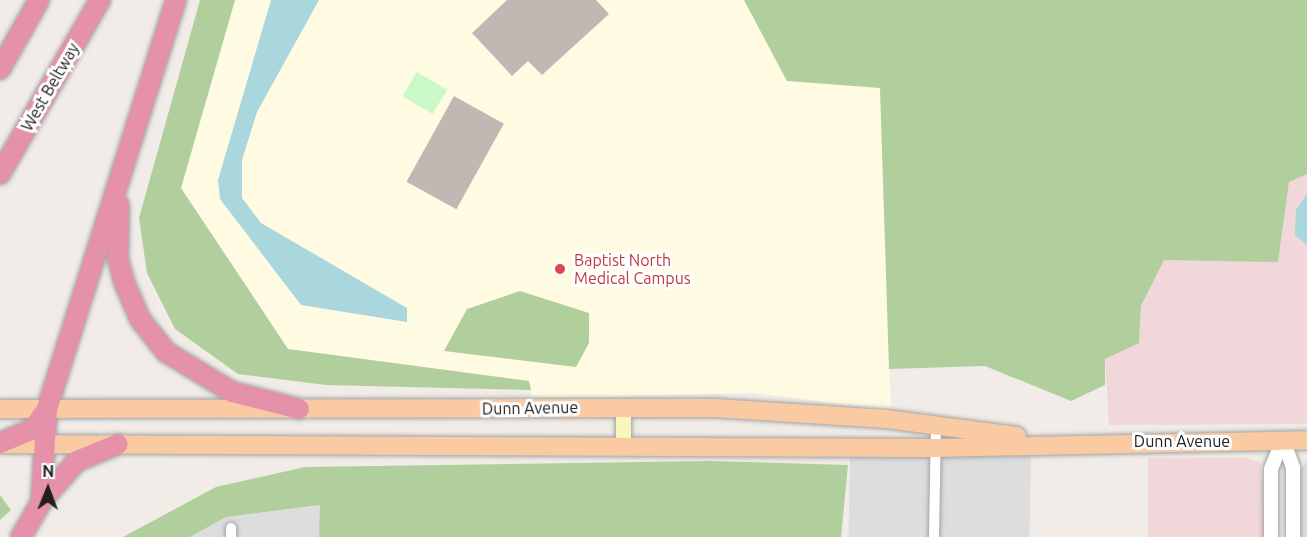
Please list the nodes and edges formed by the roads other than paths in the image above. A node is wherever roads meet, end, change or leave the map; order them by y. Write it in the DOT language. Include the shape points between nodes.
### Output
graph roads {
  1 [pos="39,0"];
  2 [pos="100,0"];
  3 [pos="176,0"];
  4 [pos="0,69"];
  5 [pos="125,171"];
  6 [pos="0,174"];
  7 [pos="623,408"];
  8 [pos="0,409"];
  9 [pos="47,409"];
  10 [pos="299,409"];
  11 [pos="936,424"];
  12 [pos="1283,440"];
  13 [pos="1307,440"];
  14 [pos="1058,441"];
  15 [pos="623,442"];
  16 [pos="0,443"];
  17 [pos="47,444"];
  18 [pos="118,444"];
  19 [pos="934,448"];
  20 [pos="41,503"];
  21 [pos="21,537"];
  22 [pos="934,537"];
  23 [pos="1271,537"];
  24 [pos="1293,537"];
  1 -- 4 [label="highway"];
  2 -- 6 [label="highway, West Beltway"];
  3 -- 5 [label="highway"];
  5 -- 9 [label="highway"];
  5 -- 10 [label="highway" via="118,259 131,298 153,336 207,381"];
  7 -- 10 [label="main road, Dunn Avenue"];
  7 -- 11 [label="main road, Dunn Avenue" via="772,411"];
  7 -- 15 [label="main road"];
  8 -- 9 [label="main road, Dunn Avenue"];
  9 -- 10 [label="main road, Dunn Avenue"];
  9 -- 16 [label="highway" via="33,429"];
  9 -- 17 [label="highway"];
  11 -- 14 [label="main road, Dunn Avenue"];
  11 -- 19 [label="street"];
  12 -- 13 [label="main road, Dunn Avenue"];
  12 -- 14 [label="main road, Dunn Avenue"];
  12 -- 23 [label="street" via="1271,469"];
  12 -- 24 [label="street" via="1293,468"];
  14 -- 19 [label="main road, Dunn Avenue"];
  15 -- 18 [label="main road, Dunn Avenue"];
  15 -- 19 [label="main road, Dunn Avenue"];
  16 -- 17 [label="main road, Dunn Avenue"];
  17 -- 18 [label="main road, Dunn Avenue"];
  17 -- 20 [label="highway"];
  18 -- 20 [label="highway" via="77,461"];
  19 -- 22 [label="street"];
  20 -- 21 [label="highway"];
}
